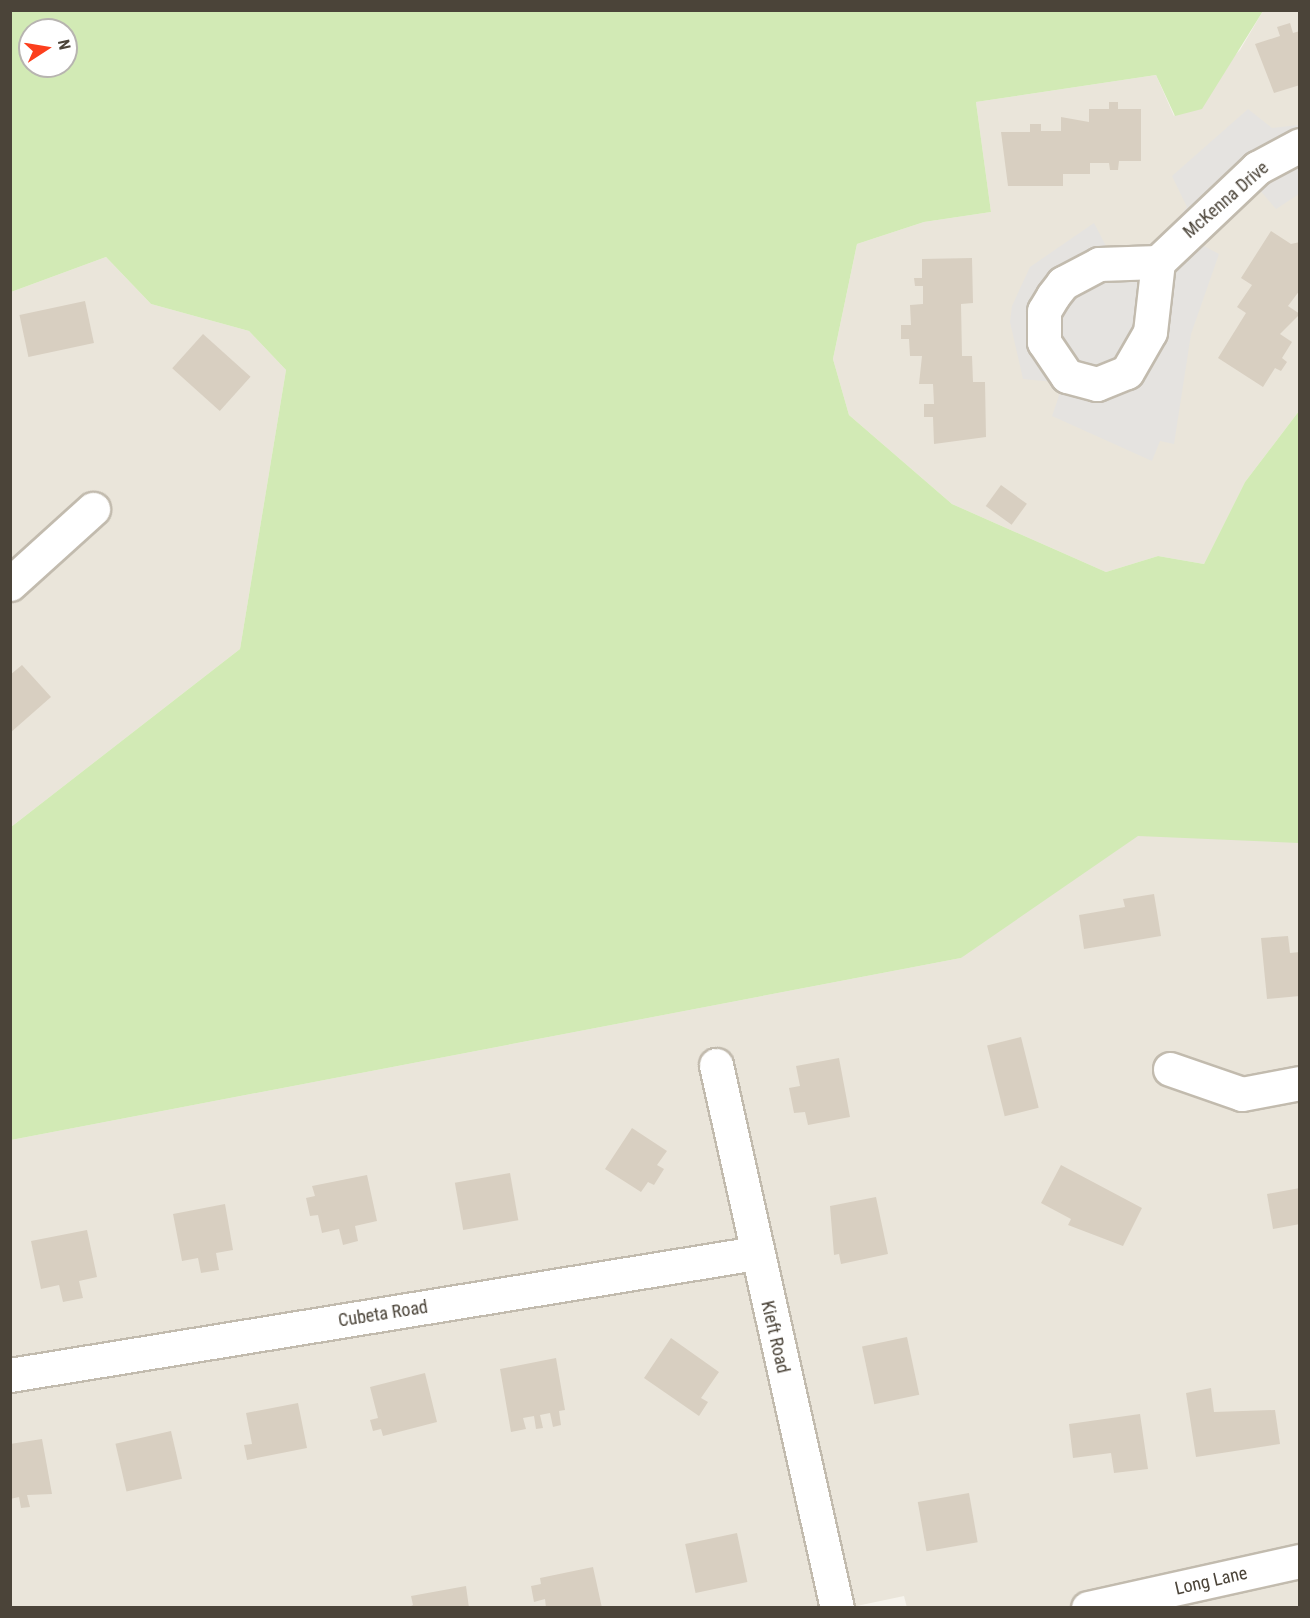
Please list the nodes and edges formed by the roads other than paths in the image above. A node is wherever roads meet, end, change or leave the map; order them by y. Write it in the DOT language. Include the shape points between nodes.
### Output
graph roads {
  1 [pos="1299,145"];
  2 [pos="1158,262"];
  3 [pos="93,509"];
  4 [pos="10,584"];
  5 [pos="716,1065"];
  6 [pos="1170,1070"];
  7 [pos="1299,1083"];
  8 [pos="756,1253"];
  9 [pos="10,1375"];
  10 [pos="1299,1561"];
  11 [pos="1108,1606"];
  12 [pos="837,1608"];
  1 -- 2 [label="street, McKenna Drive" via="1257,168"];
  3 -- 4 [label="street"];
  5 -- 8 [label="street, Kieft Road"];
  6 -- 7 [label="street" via="1242,1094"];
  8 -- 9 [label="street, Cubeta Road"];
  8 -- 12 [label="street, Kieft Road"];
  10 -- 11 [label="street, Long Lane"];
}
